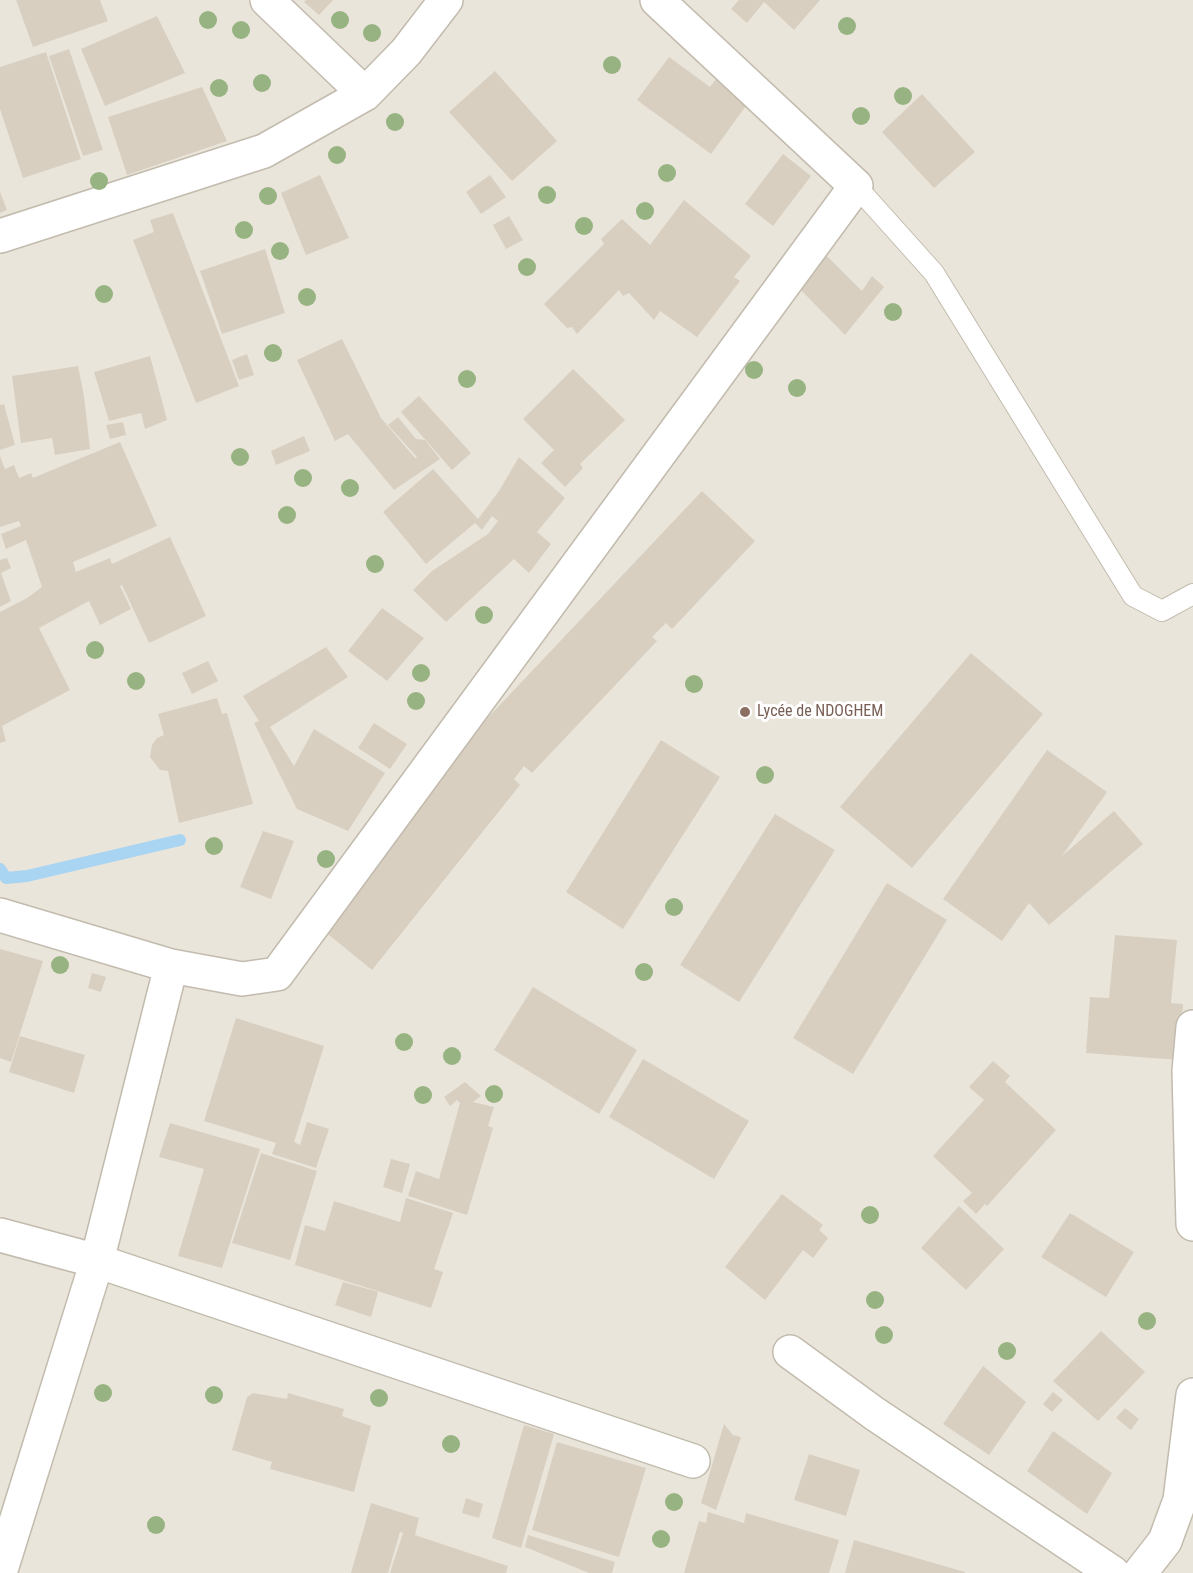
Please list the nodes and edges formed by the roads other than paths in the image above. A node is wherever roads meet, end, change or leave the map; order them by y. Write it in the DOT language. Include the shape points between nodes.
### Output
graph roads {
  1 [pos="267,0"];
  2 [pos="446,0"];
  3 [pos="657,0"];
  4 [pos="365,94"];
  5 [pos="856,186"];
  6 [pos="0,236"];
  7 [pos="1193,594"];
  8 [pos="0,915"];
  9 [pos="171,966"];
  10 [pos="1193,1027"];
  11 [pos="1193,1224"];
  12 [pos="0,1235"];
  13 [pos="97,1261"];
  14 [pos="790,1352"];
  15 [pos="1193,1395"];
  16 [pos="693,1461"];
  17 [pos="0,1573"];
  18 [pos="1113,1573"];
  19 [pos="1140,1573"];
  1 -- 4 [label="street"];
  2 -- 4 [label="street" via="406,52"];
  3 -- 5 [label="street"];
  4 -- 6 [label="street" via="264,151"];
  5 -- 7 [label="lane" via="934,273 1133,596 1162,611"];
  5 -- 9 [label="street" via="277,974 242,980"];
  8 -- 9 [label="street"];
  9 -- 13 [label="street"];
  10 -- 11 [label="street" via="1189,1071"];
  12 -- 13 [label="street"];
  13 -- 16 [label="street"];
  13 -- 17 [label="street"];
  14 -- 18 [label="street" via="875,1414"];
  15 -- 19 [label="street" via="1180,1500 1165,1541"];
}
